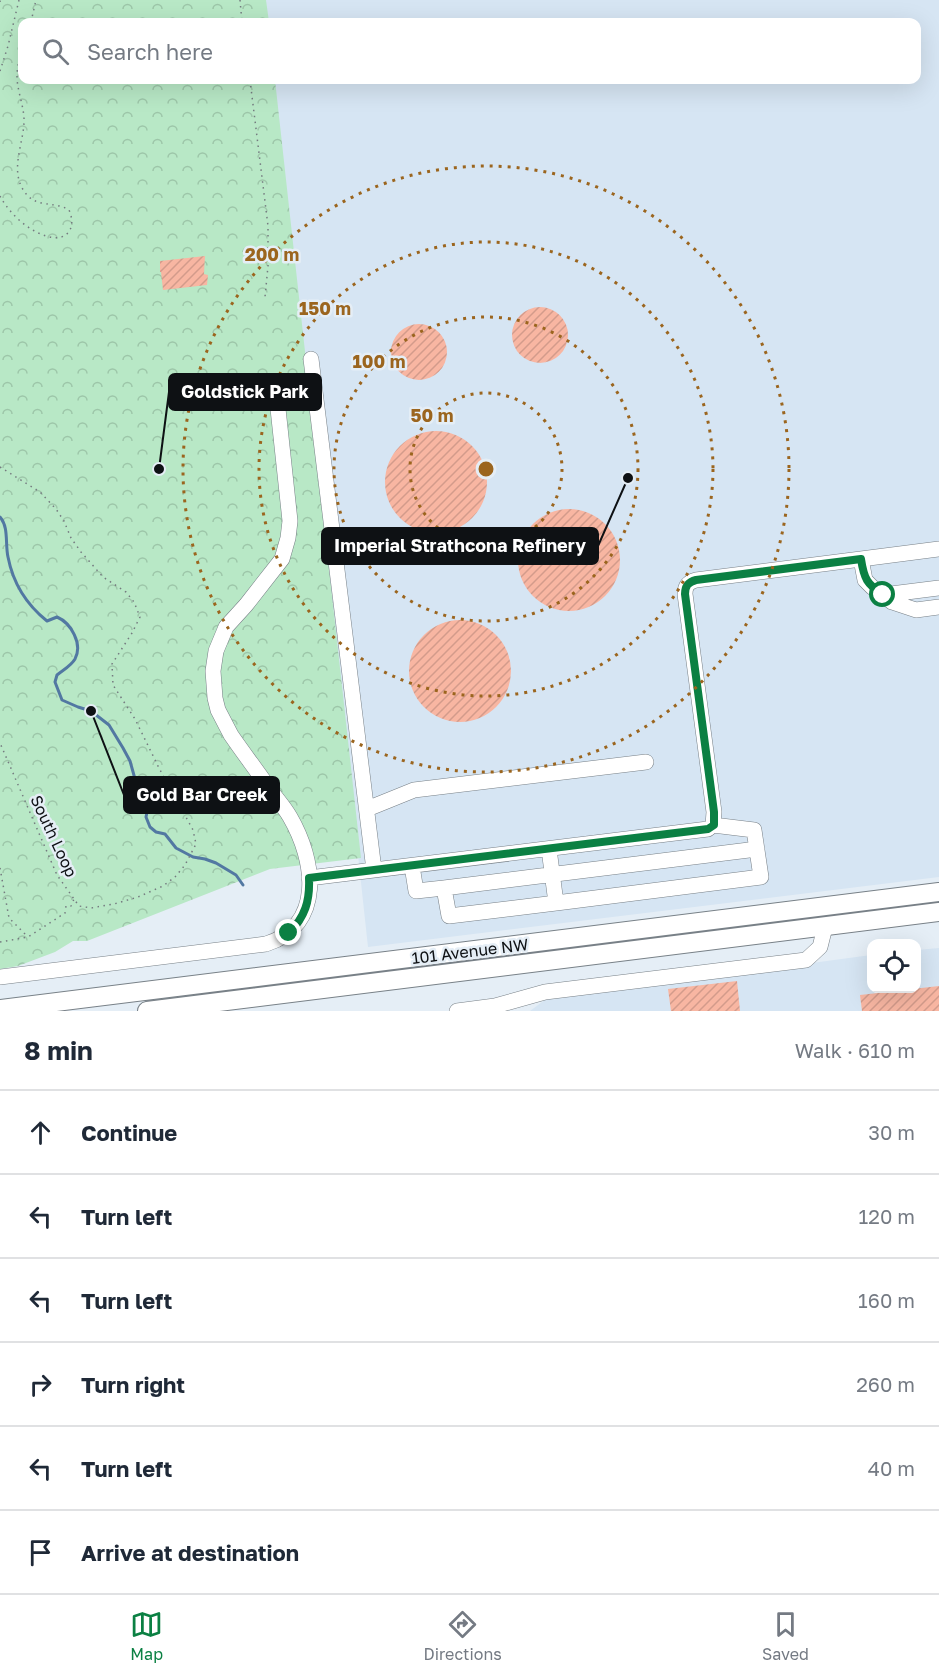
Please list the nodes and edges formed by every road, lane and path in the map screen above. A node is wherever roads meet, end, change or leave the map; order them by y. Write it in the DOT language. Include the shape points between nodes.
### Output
graph roads {
  1 [pos="19,0"];
  2 [pos="36,0"];
  3 [pos="240,0"];
  4 [pos="32,18"];
  5 [pos="242,18"];
  6 [pos="0,71"];
  7 [pos="18,84"];
  8 [pos="250,84"];
  9 [pos="0,196"];
  10 [pos="265,297"];
  11 [pos="311,359"];
  12 [pos="276,390"];
  13 [pos="0,467"];
  14 [pos="939,549"];
  15 [pos="861,559"];
  16 [pos="939,588"];
  17 [pos="883,595"];
  18 [pos="939,607"];
  19 [pos="0,743"];
  20 [pos="646,762"];
  21 [pos="367,809"];
  22 [pos="714,825"];
  23 [pos="549,849"];
  24 [pos="757,849"];
  25 [pos="412,866"];
  26 [pos="0,868"];
  27 [pos="374,870"];
  28 [pos="552,875"];
  29 [pos="309,878"];
  30 [pos="444,888"];
  31 [pos="939,892"];
  32 [pos="74,899"];
  33 [pos="556,903"];
  34 [pos="939,912"];
  35 [pos="825,927"];
  36 [pos="28,937"];
  37 [pos="0,942"];
  38 [pos="0,977"];
  39 [pos="0,1009"];
  40 [pos="147,1011"];
  41 [pos="458,1011"];
  1 -- 6 [label="path"];
  2 -- 4 [label="path"];
  3 -- 5 [label="path"];
  7 -- 9 [label="path" via="24,119 18,155 19,181 36,203 59,204 69,210 71,230 58,238 45,236 12,213"];
  8 -- 10 [label="path" via="268,226"];
  11 -- 21 [label="street"];
  12 -- 29 [label="street" via="290,521 286,551 226,627 213,671 223,721 290,817 309,864"];
  13 -- 32 [label="path, South Loop" via="40,492 64,520 71,538 91,564 134,602 140,617 112,664 113,685 193,830 196,844 185,865 163,886 138,897 91,908 79,906"];
  14 -- 15 [label="street"];
  15 -- 17 [label="street" via="865,580"];
  15 -- 22 [label="street" via="696,580 685,587"];
  16 -- 17 [label="street"];
  17 -- 18 [label="street" via="916,610"];
  19 -- 32 [label="path, South Loop" via="57,875"];
  20 -- 21 [label="street" via="414,790"];
  21 -- 27 [label="street"];
  22 -- 23 [label="street" via="708,829"];
  22 -- 24 [label="street" via="754,830"];
  23 -- 25 [label="street"];
  23 -- 28 [label="street"];
  24 -- 28 [label="street"];
  24 -- 33 [label="street" via="761,877"];
  25 -- 27 [label="street"];
  25 -- 30 [label="street" via="416,891"];
  26 -- 36 [label="path" via="9,918"];
  27 -- 29 [label="street"];
  28 -- 30 [label="street"];
  28 -- 33 [label="street"];
  29 -- 38 [label="street" via="308,905 303,915 289,933 266,944"];
  30 -- 33 [label="street" via="449,916"];
  31 -- 39 [label="main road, 101 Avenue NW"];
  32 -- 36 [label="path" via="65,913"];
  34 -- 35 [label="main road, 101 Avenue NW"];
  35 -- 40 [label="main road, 101 Avenue NW"];
  35 -- 41 [label="street" via="820,947 806,960 545,992 495,1006"];
  36 -- 37 [label="path"];
}
